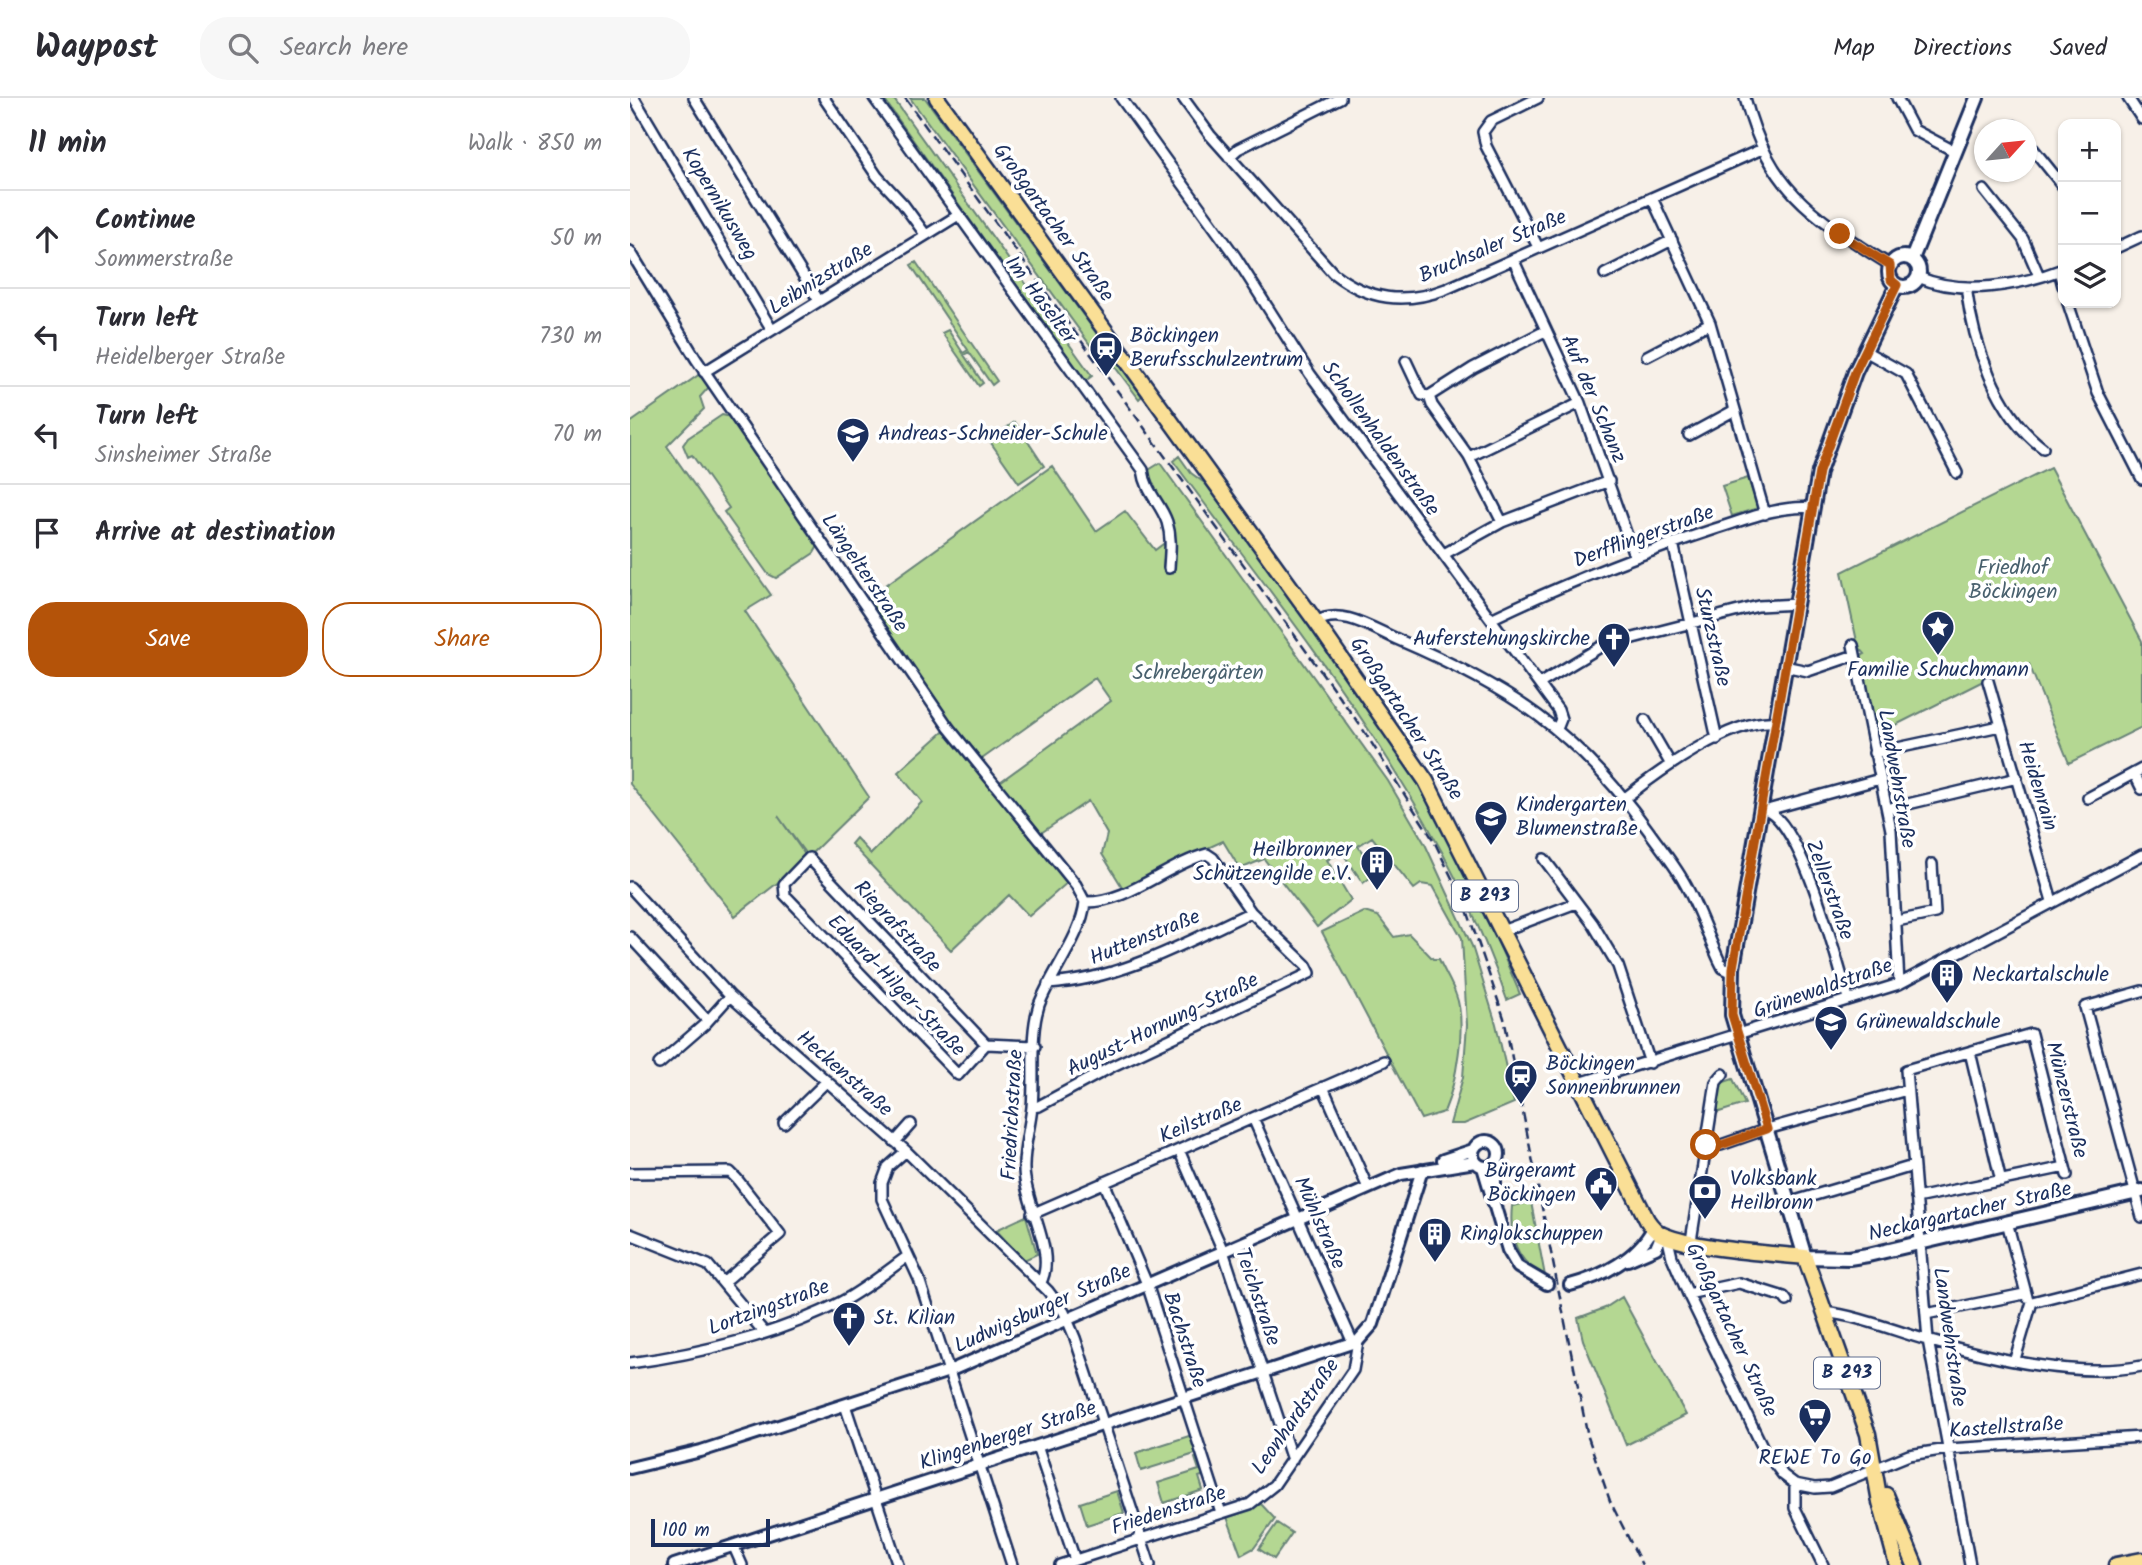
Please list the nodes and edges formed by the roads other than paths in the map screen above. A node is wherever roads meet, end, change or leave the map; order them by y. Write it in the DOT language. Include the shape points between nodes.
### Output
graph roads {
  1 [pos="634,98"];
  2 [pos="694,98"];
  3 [pos="824,98"];
  4 [pos="874,98"];
  5 [pos="937,98"];
  6 [pos="1121,98"];
  7 [pos="1183,98"];
  8 [pos="1340,98"];
  9 [pos="1538,98"];
  10 [pos="1745,98"];
  11 [pos="1897,98"];
  12 [pos="1977,98"];
  13 [pos="2128,98"];
  14 [pos="2142,120"];
  15 [pos="1762,149"];
  16 [pos="1956,152"];
  17 [pos="2037,154"];
  18 [pos="1229,157"];
  19 [pos="2060,182"];
  20 [pos="1984,190"];
  21 [pos="1652,198"];
  22 [pos="957,216"];
  23 [pos="925,234"];
  24 [pos="2142,236"];
  25 [pos="1672,240"];
  26 [pos="2121,246"];
  27 [pos="1538,247"];
  28 [pos="630,251"];
  29 [pos="1513,259"];
  30 [pos="1912,259"];
  31 [pos="1890,265"];
  32 [pos="2058,271"];
  33 [pos="1605,274"];
  34 [pos="2039,276"];
  35 [pos="1918,277"];
  36 [pos="1897,285"];
  37 [pos="1966,287"];
  38 [pos="819,301"];
  39 [pos="2070,308"];
  40 [pos="1710,323"];
  41 [pos="772,330"];
  42 [pos="1545,331"];
  43 [pos="1866,351"];
  44 [pos="1647,356"];
  45 [pos="1406,361"];
  46 [pos="704,372"];
  47 [pos="1429,396"];
  48 [pos="1580,403"];
  49 [pos="1735,410"];
  50 [pos="1689,435"];
  51 [pos="2043,448"];
  52 [pos="1469,457"];
  53 [pos="1956,473"];
  54 [pos="2142,479"];
  55 [pos="1609,481"];
  56 [pos="1813,508"];
  57 [pos="1765,514"];
  58 [pos="1502,522"];
  59 [pos="1673,543"];
  60 [pos="1444,554"];
  61 [pos="1634,555"];
  62 [pos="1169,568"];
  63 [pos="1797,604"];
  64 [pos="1493,618"];
  65 [pos="1316,622"];
  66 [pos="1691,623"];
  67 [pos="1784,666"];
  68 [pos="1988,681"];
  69 [pos="1539,684"];
  70 [pos="1645,720"];
  71 [pos="1775,722"];
  72 [pos="2000,726"];
  73 [pos="1557,729"];
  74 [pos="1717,739"];
  75 [pos="1874,753"];
  76 [pos="1670,763"];
  77 [pos="2138,771"];
  78 [pos="2017,778"];
  79 [pos="1880,779"];
  80 [pos="2142,789"];
  81 [pos="2088,797"];
  82 [pos="1625,798"];
  83 [pos="1766,808"];
  84 [pos="1888,809"];
  85 [pos="2142,855"];
  86 [pos="1544,859"];
  87 [pos="1932,864"];
  88 [pos="784,884"];
  89 [pos="630,887"];
  90 [pos="2052,901"];
  91 [pos="1085,902"];
  92 [pos="1576,903"];
  93 [pos="1251,912"];
  94 [pos="1897,920"];
  95 [pos="1502,931"];
  96 [pos="630,937"];
  97 [pos="1732,973"];
  98 [pos="1048,984"];
  99 [pos="1899,984"];
  100 [pos="2142,991"];
  101 [pos="730,996"];
  102 [pos="1848,998"];
  103 [pos="706,1018"];
  104 [pos="1738,1036"];
  105 [pos="986,1044"];
  106 [pos="1035,1046"];
  107 [pos="1970,1052"];
  108 [pos="1384,1061"];
  109 [pos="1650,1063"];
  110 [pos="659,1064"];
  111 [pos="1723,1074"];
  112 [pos="827,1081"];
  113 [pos="1576,1084"];
  114 [pos="1323,1087"];
  115 [pos="1908,1090"];
  116 [pos="1032,1107"];
  117 [pos="1253,1118"];
  118 [pos="784,1123"];
  119 [pos="911,1124"];
  120 [pos="1767,1129"];
  121 [pos="895,1142"];
  122 [pos="1706,1145"];
  123 [pos="1179,1150"];
  124 [pos="1473,1150"];
  125 [pos="905,1152"];
  126 [pos="1495,1164"];
  127 [pos="1479,1165"];
  128 [pos="1913,1166"];
  129 [pos="1422,1170"];
  130 [pos="630,1173"];
  131 [pos="2001,1181"];
  132 [pos="1104,1182"];
  133 [pos="1368,1188"];
  134 [pos="2139,1192"];
  135 [pos="1916,1198"];
  136 [pos="1788,1203"];
  137 [pos="1495,1204"];
  138 [pos="1032,1214"];
  139 [pos="1298,1217"];
  140 [pos="2142,1217"];
  141 [pos="2007,1222"];
  142 [pos="1661,1233"];
  143 [pos="630,1234"];
  144 [pos="1691,1241"];
  145 [pos="1920,1243"];
  146 [pos="1223,1251"];
  147 [pos="908,1256"];
  148 [pos="1805,1257"];
  149 [pos="2142,1274"];
  150 [pos="723,1283"];
  151 [pos="1040,1284"];
  152 [pos="1147,1284"];
  153 [pos="1547,1284"];
  154 [pos="1570,1285"];
  155 [pos="1688,1294"];
  156 [pos="2024,1294"];
  157 [pos="1787,1301"];
  158 [pos="2032,1302"];
  159 [pos="1824,1312"];
  160 [pos="1926,1314"];
  161 [pos="1067,1319"];
  162 [pos="763,1331"];
  163 [pos="1928,1340"];
  164 [pos="1355,1342"];
  165 [pos="2015,1359"];
  166 [pos="630,1363"];
  167 [pos="2142,1366"];
  168 [pos="949,1371"];
  169 [pos="1263,1372"];
  170 [pos="1185,1398"];
  171 [pos="845,1405"];
  172 [pos="1104,1425"];
  173 [pos="2142,1437"];
  174 [pos="1037,1446"];
  175 [pos="1948,1449"];
  176 [pos="1292,1460"];
  177 [pos="980,1465"];
  178 [pos="630,1468"];
  179 [pos="1875,1471"];
  180 [pos="1795,1483"];
  181 [pos="877,1499"];
  182 [pos="1250,1504"];
  183 [pos="1221,1513"];
  184 [pos="1888,1532"];
  185 [pos="1141,1538"];
  186 [pos="734,1546"];
  187 [pos="1075,1560"];
  188 [pos="2142,1560"];
  189 [pos="674,1565"];
  190 [pos="742,1565"];
  191 [pos="898,1565"];
  192 [pos="1012,1565"];
  193 [pos="1060,1565"];
  194 [pos="1150,1565"];
  195 [pos="1823,1565"];
  196 [pos="1897,1565"];
  197 [pos="1906,1565"];
  198 [pos="1915,1565"];
  199 [pos="1970,1565"];
  200 [pos="2116,1565"];
  1 -- 41 [label="street, Kopernikusweg"];
  2 -- 38 [label="street"];
  3 -- 23 [label="street" via="877,176"];
  4 -- 22 [label="street, Im Haselter"];
  5 -- 65 [label="main road, Großgartacher Straße / B 293"];
  6 -- 60 [label="street, Schollenhaldenstraße" via="1235,256 1310,374"];
  7 -- 18 [label="street, Bruchsaler Straße"];
  8 -- 18 [label="street"];
  9 -- 27 [label="street" via="1491,121 1483,132"];
  10 -- 15 [label="street"];
  11 -- 16 [label="street" via="1914,131"];
  12 -- 16 [label="main road"];
  13 -- 14 [label="street"];
  15 -- 21 [label="street, Bruchsaler Straße"];
  15 -- 31 [label="street" via="1800,204"];
  16 -- 30 [label="main road"];
  17 -- 19 [label="street"];
  18 -- 29 [label="street, Bruchsaler Straße" via="1333,273 1353,288 1394,299 1424,297"];
  20 -- 34 [label="street" via="2023,239"];
  21 -- 25 [label="street"];
  21 -- 27 [label="street, Bruchsaler Straße"];
  22 -- 23 [label="street, Leibnizstraße"];
  22 -- 62 [label="street, Im Haselter" via="1143,470 1145,487 1166,520 1171,539"];
  23 -- 38 [label="street, Leibnizstraße"];
  24 -- 26 [label="street"];
  25 -- 33 [label="street"];
  25 -- 40 [label="street"];
  27 -- 29 [label="street, Bruchsaler Straße"];
  28 -- 46 [label="street, Längelterstraße"];
  29 -- 42 [label="street, Auf der Schanz"];
  30 -- 31 [label="main road" via="1904,256"];
  30 -- 35 [label="main road"];
  31 -- 36 [label="main road" via="1891,280"];
  32 -- 34 [label="street"];
  34 -- 37 [label="street"];
  35 -- 36 [label="main road" via="1909,286"];
  35 -- 37 [label="street"];
  36 -- 43 [label="main road"];
  37 -- 51 [label="street" via="1976,335 1992,377 2024,433"];
  38 -- 41 [label="street, Leibnizstraße"];
  39 -- 54 [label="street" via="2098,393"];
  40 -- 44 [label="street"];
  40 -- 49 [label="street"];
  41 -- 46 [label="street, Leibnizstraße"];
  42 -- 47 [label="street"];
  42 -- 48 [label="street, Auf der Schanz"];
  43 -- 53 [label="street" via="1906,374"];
  43 -- 56 [label="main road" via="1830,439"];
  45 -- 47 [label="street" via="1422,395"];
  46 -- 91 [label="street, Längelterstraße" via="946,724"];
  47 -- 52 [label="street"];
  48 -- 52 [label="street"];
  48 -- 55 [label="street, Auf der Schanz"];
  49 -- 50 [label="street"];
  49 -- 57 [label="street"];
  52 -- 58 [label="street"];
  55 -- 58 [label="street"];
  55 -- 61 [label="street, Auf der Schanz"];
  56 -- 57 [label="street, Derfflingerstraße" via="1794,506"];
  56 -- 63 [label="main road"];
  57 -- 59 [label="street, Derfflingerstraße"];
  58 -- 60 [label="street"];
  59 -- 61 [label="street, Derfflingerstraße"];
  59 -- 66 [label="street, Sturzstraße"];
  60 -- 64 [label="street, Schollenhaldenstraße"];
  61 -- 64 [label="street, Derfflingerstraße"];
  63 -- 66 [label="street" via="1758,606"];
  63 -- 67 [label="main road"];
  64 -- 69 [label="street, Schollenhaldenstraße"];
  65 -- 73 [label="street" via="1338,615 1438,657 1481,677"];
  65 -- 95 [label="main road, Großgartacher Straße / B 293" via="1426,781"];
  66 -- 69 [label="street" via="1602,646"];
  66 -- 74 [label="street, Sturzstraße"];
  67 -- 71 [label="main road"];
  67 -- 75 [label="street, Landwehrstraße" via="1808,671 1854,650"];
  68 -- 72 [label="street, Heidenrain"];
  69 -- 73 [label="street, Schollenhaldenstraße" via="1558,710"];
  70 -- 76 [label="street"];
  71 -- 74 [label="street"];
  71 -- 83 [label="main road"];
  72 -- 75 [label="street"];
  72 -- 78 [label="street, Heidenrain"];
  73 -- 82 [label="street"];
  74 -- 76 [label="street"];
  75 -- 79 [label="street, Landwehrstraße"];
  76 -- 82 [label="street"];
  77 -- 80 [label="street"];
  77 -- 81 [label="street"];
  78 -- 84 [label="street"];
  78 -- 90 [label="street, Heidenrain"];
  79 -- 83 [label="street"];
  79 -- 84 [label="street, Landwehrstraße"];
  82 -- 97 [label="street" via="1678,872 1718,960"];
  83 -- 97 [label="main road"];
  83 -- 102 [label="street, Zellerstraße" via="1792,838 1807,871"];
  84 -- 94 [label="street, Landwehrstraße"];
  85 -- 90 [label="street, Grünewaldstraße"];
  86 -- 92 [label="street"];
  87 -- 94 [label="street, Landwehrstraße" via="1935,913"];
  88 -- 105 [label="street, Riegrafstraße" via="809,858"];
  88 -- 105 [label="street, Eduard-Hilger-Straße" via="785,895 958,1075"];
  89 -- 101 [label="street, Heckenstraße"];
  90 -- 99 [label="street, Grünewaldstraße"];
  91 -- 93 [label="street" via="1113,897 1207,854"];
  91 -- 98 [label="street, Friedrichstraße"];
  92 -- 95 [label="street"];
  92 -- 109 [label="street" via="1618,966"];
  93 -- 98 [label="street, Huttenstraße" via="1120,971"];
  93 -- 116 [label="street, August-Hornung-Straße" via="1310,973"];
  94 -- 99 [label="street, Landwehrstraße"];
  95 -- 113 [label="main road, Großgartacher Straße / B 293"];
  96 -- 103 [label="street"];
  97 -- 104 [label="main road" via="1732,1015"];
  98 -- 106 [label="street, Friedrichstraße" via="1038,1008"];
  99 -- 102 [label="street, Grünewaldstraße"];
  100 -- 134 [label="street" via="2085,1007"];
  101 -- 103 [label="street"];
  101 -- 112 [label="street, Heckenstraße"];
  102 -- 104 [label="street, Grünewaldstraße"];
  103 -- 110 [label="street" via="705,1024"];
  104 -- 109 [label="street, Grünewaldstraße"];
  104 -- 120 [label="main road"];
  105 -- 106 [label="street, Eduard-Hilger-Straße"];
  106 -- 116 [label="street, Friedrichstraße"];
  107 -- 115 [label="street, Landwehrstraße" via="1906,1070"];
  107 -- 131 [label="street"];
  107 -- 131 [label="street, Münzerstraße" via="2031,1034 2066,1171"];
  108 -- 114 [label="street, Keilstraße"];
  109 -- 113 [label="street, Grünewaldstraße"];
  111 -- 122 [label="street" via="1716,1083"];
  112 -- 118 [label="street"];
  112 -- 121 [label="street, Heckenstraße"];
  113 -- 142 [label="main road, Großgartacher Straße / B 293"];
  114 -- 117 [label="street, Keilstraße"];
  114 -- 133 [label="street"];
  115 -- 120 [label="street"];
  115 -- 128 [label="street, Landwehrstraße"];
  116 -- 138 [label="street, Friedrichstraße" via="1024,1170"];
  117 -- 123 [label="street, Keilstraße"];
  117 -- 139 [label="street, Mühlstraße"];
  119 -- 121 [label="street"];
  120 -- 122 [label="street" via="1721,1145"];
  120 -- 136 [label="main road"];
  121 -- 125 [label="street, Heckenstraße"];
  122 -- 144 [label="street"];
  123 -- 132 [label="street, Keilstraße"];
  123 -- 146 [label="street, Teichstraße"];
  124 -- 126 [label="street" via="1483,1141 1496,1145 1499,1158"];
  124 -- 127 [label="street"];
  124 -- 129 [label="street, Ludwigsburger Straße"];
  125 -- 147 [label="street" via="888,1167 882,1199"];
  125 -- 151 [label="street, Heckenstraße"];
  126 -- 127 [label="street"];
  126 -- 137 [label="street"];
  127 -- 129 [label="street, Ludwigsburger Straße"];
  127 -- 137 [label="street"];
  128 -- 135 [label="street, Landwehrstraße"];
  128 -- 136 [label="street"];
  129 -- 133 [label="street, Ludwigsburger Straße"];
  129 -- 164 [label="street, Leonhardstraße" via="1373,1324"];
  130 -- 150 [label="street" via="730,1172 745,1189 780,1234"];
  131 -- 135 [label="street"];
  132 -- 138 [label="street, Keilstraße"];
  132 -- 152 [label="street, Bachstraße"];
  133 -- 139 [label="street, Ludwigsburger Straße"];
  134 -- 140 [label="street"];
  134 -- 141 [label="main road, Neckargartacher Straße"];
  135 -- 145 [label="street, Landwehrstraße"];
  136 -- 148 [label="main road"];
  137 -- 153 [label="street" via="1504,1240 1518,1267"];
  138 -- 151 [label="street, Friedrichstraße" via="1047,1263"];
  139 -- 146 [label="street, Ludwigsburger Straße"];
  139 -- 164 [label="street, Mühlstraße"];
  141 -- 145 [label="main road, Neckargartacher Straße"];
  141 -- 156 [label="street"];
  142 -- 144 [label="main road"];
  142 -- 154 [label="street" via="1652,1251"];
  142 -- 155 [label="street, Großgartacher Straße"];
  143 -- 150 [label="street" via="708,1265"];
  144 -- 148 [label="main road"];
  145 -- 148 [label="main road, Neckargartacher Straße" via="1849,1258"];
  145 -- 160 [label="street, Landwehrstraße"];
  146 -- 152 [label="street, Ludwigsburger Straße"];
  146 -- 169 [label="street, Teichstraße"];
  147 -- 162 [label="street, Lortzingstraße" via="838,1303"];
  147 -- 168 [label="street"];
  148 -- 159 [label="main road, B 293"];
  149 -- 158 [label="street"];
  150 -- 162 [label="street"];
  151 -- 161 [label="street"];
  152 -- 161 [label="street, Ludwigsburger Straße"];
  152 -- 170 [label="street, Bachstraße"];
  155 -- 157 [label="street" via="1739,1283"];
  155 -- 180 [label="street, Großgartacher Straße" via="1764,1450"];
  156 -- 158 [label="street"];
  156 -- 160 [label="street"];
  158 -- 165 [label="street"];
  159 -- 163 [label="street" via="1845,1314"];
  159 -- 179 [label="main road, B 293" via="1854,1390"];
  160 -- 163 [label="street, Landwehrstraße"];
  161 -- 168 [label="street, Ludwigsburger Straße"];
  161 -- 172 [label="street"];
  162 -- 166 [label="street, Lortzingstraße" via="704,1350"];
  163 -- 165 [label="street"];
  163 -- 175 [label="street, Landwehrstraße"];
  164 -- 169 [label="street, Klingenberger Straße"];
  164 -- 176 [label="street, Leonhardstraße" via="1353,1370"];
  165 -- 167 [label="street" via="2069,1370"];
  168 -- 171 [label="street, Ludwigsburger Straße"];
  168 -- 177 [label="street"];
  169 -- 170 [label="street, Klingenberger Straße"];
  169 -- 176 [label="street, Teichstraße"];
  170 -- 172 [label="street, Klingenberger Straße"];
  170 -- 183 [label="street, Bachstraße"];
  171 -- 178 [label="street, Ludwigsburger Straße" via="701,1451"];
  171 -- 181 [label="street"];
  172 -- 174 [label="street, Klingenberger Straße"];
  172 -- 185 [label="street"];
  173 -- 175 [label="street, Kastellstraße"];
  174 -- 177 [label="street, Klingenberger Straße"];
  174 -- 187 [label="street"];
  175 -- 179 [label="street, Kastellstraße" via="1909,1455"];
  175 -- 199 [label="street, Landwehrstraße"];
  176 -- 182 [label="street, Leonhardstraße" via="1270,1490"];
  177 -- 181 [label="street, Klingenberger Straße"];
  177 -- 192 [label="street"];
  179 -- 180 [label="street" via="1830,1488"];
  179 -- 184 [label="main road, B 293"];
  179 -- 198 [label="main road, B 293"];
  180 -- 195 [label="street" via="1795,1508"];
  181 -- 186 [label="street, Klingenberger Straße"];
  181 -- 191 [label="street"];
  182 -- 183 [label="street, Friedenstraße"];
  183 -- 185 [label="street, Friedenstraße"];
  184 -- 196 [label="main road, B 293"];
  184 -- 197 [label="main road"];
  185 -- 187 [label="street, Friedenstraße"];
  185 -- 194 [label="street"];
  186 -- 189 [label="street, Klingenberger Straße"];
  186 -- 190 [label="street"];
  187 -- 193 [label="street, Friedenstraße"];
  188 -- 200 [label="main road"];
}
